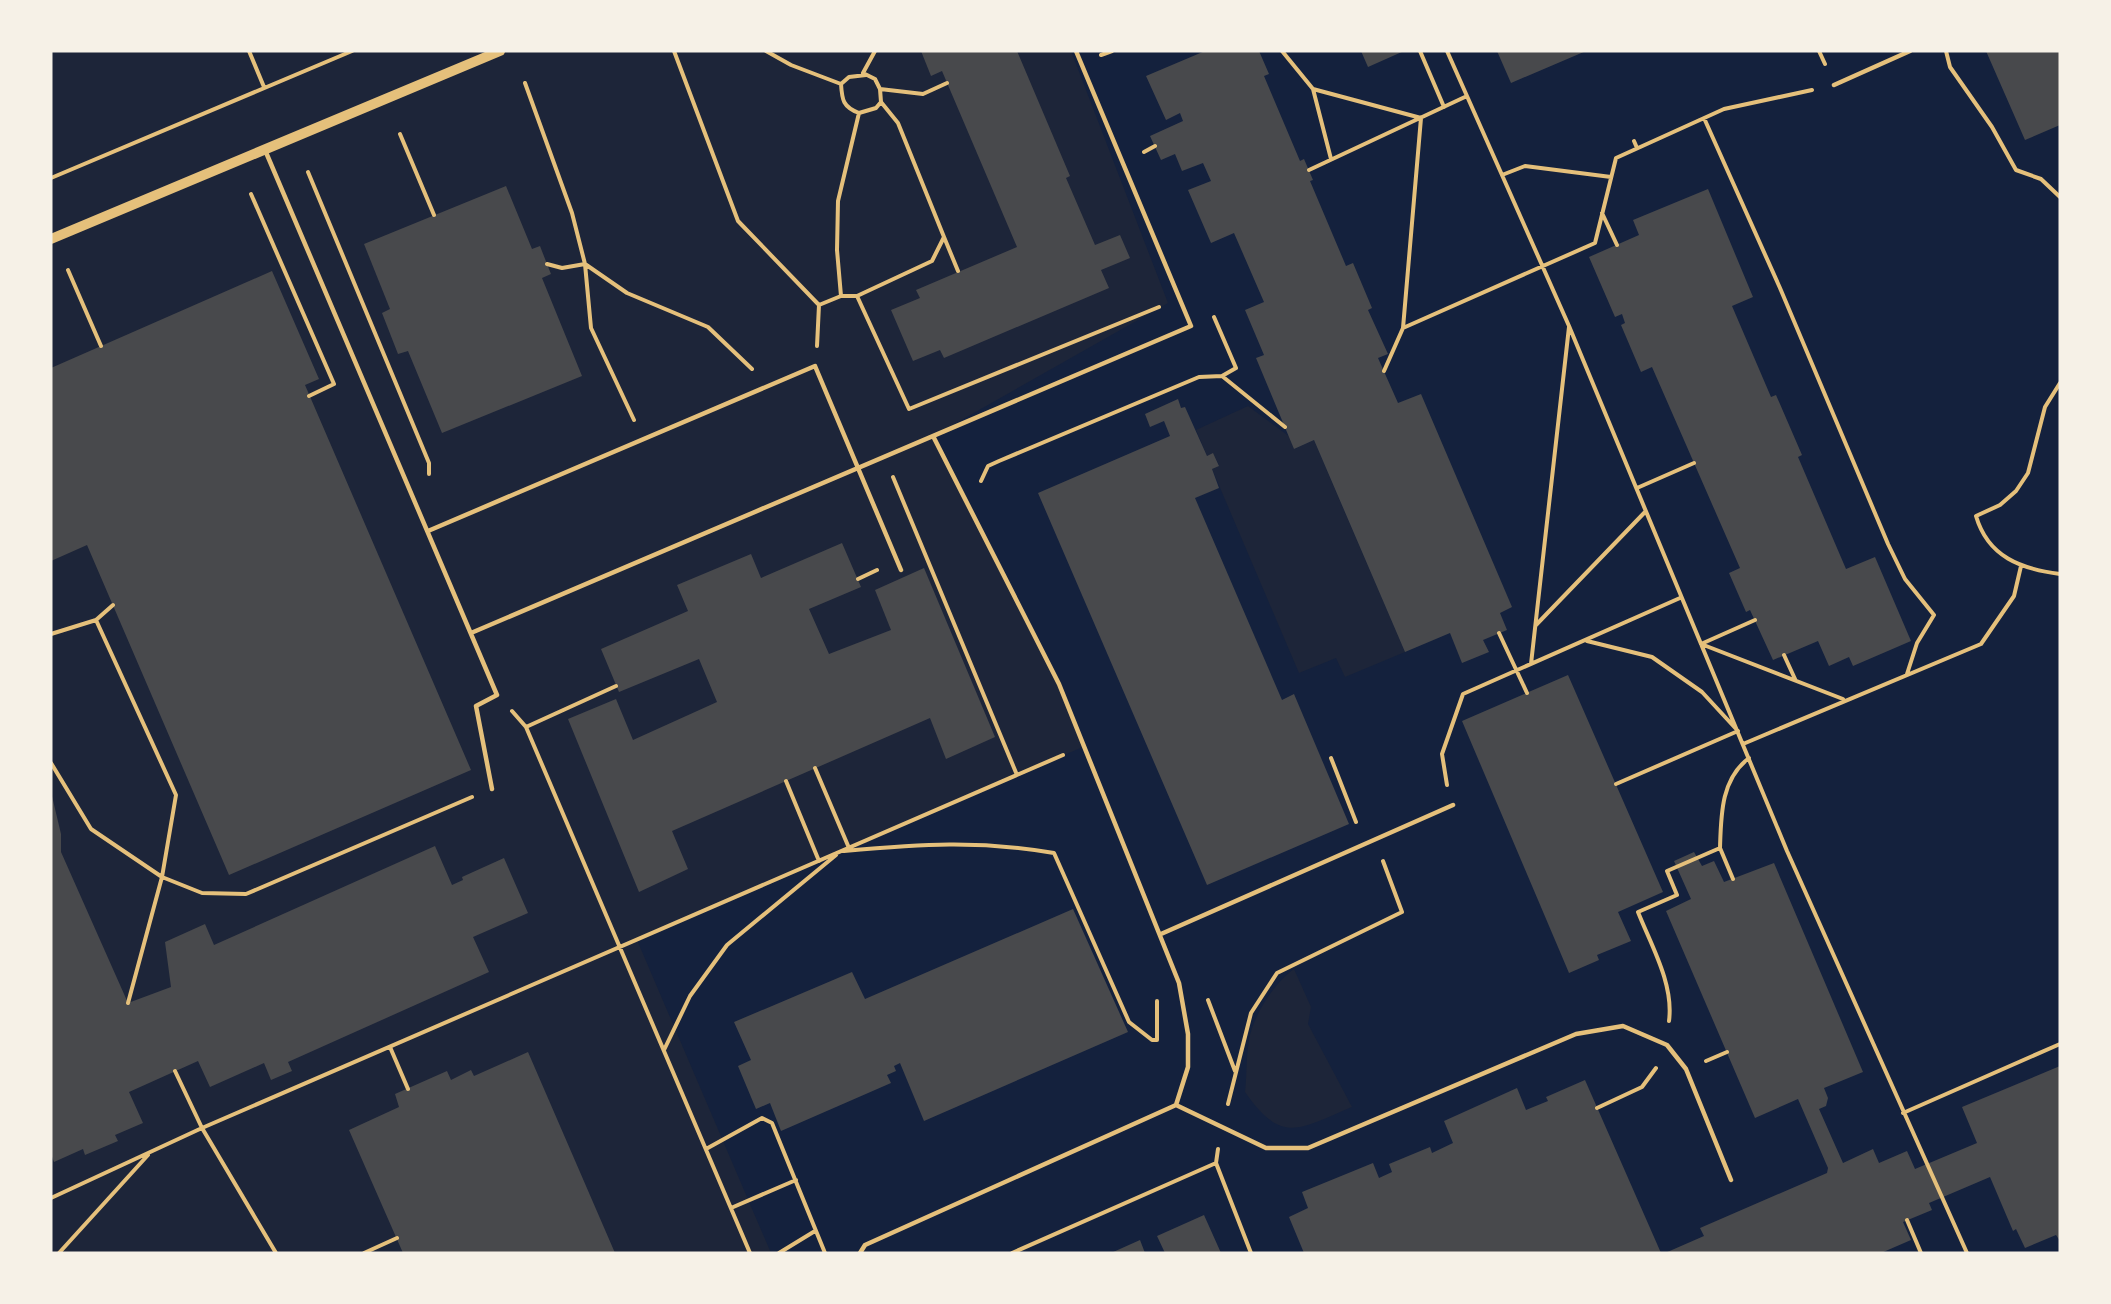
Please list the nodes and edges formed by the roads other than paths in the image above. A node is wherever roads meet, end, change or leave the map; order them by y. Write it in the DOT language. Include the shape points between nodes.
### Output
graph roads {
  1 [pos="500,51"];
  2 [pos="1076,51"];
  3 [pos="1910,51"];
  4 [pos="1834,85"];
  5 [pos="265,150"];
  6 [pos="51,239"];
  7 [pos="933,436"];
  8 [pos="858,469"];
  9 [pos="428,531"];
  10 [pos="901,570"];
  11 [pos="471,633"];
  12 [pos="492,789"];
  13 [pos="1453,805"];
  14 [pos="1161,934"];
  15 [pos="1176,1105"];
  16 [pos="1731,1180"];
  17 [pos="860,1253"];
  1 -- 5 [label="street"];
  2 -- 7 [label="lane" via="1191,326"];
  3 -- 4 [label="lane"];
  5 -- 6 [label="street"];
  5 -- 9 [label="lane"];
  7 -- 8 [label="lane"];
  7 -- 14 [label="lane" via="1059,684"];
  8 -- 9 [label="lane" via="815,366"];
  8 -- 10 [label="lane"];
  8 -- 11 [label="lane"];
  9 -- 11 [label="lane"];
  11 -- 12 [label="lane" via="497,695 476,706"];
  13 -- 14 [label="lane"];
  14 -- 15 [label="lane" via="1179,983 1188,1034 1188,1067"];
  15 -- 16 [label="lane" via="1266,1148 1308,1148 1576,1034 1623,1026 1666,1045 1686,1070"];
  15 -- 17 [label="lane" via="865,1245"];
}
